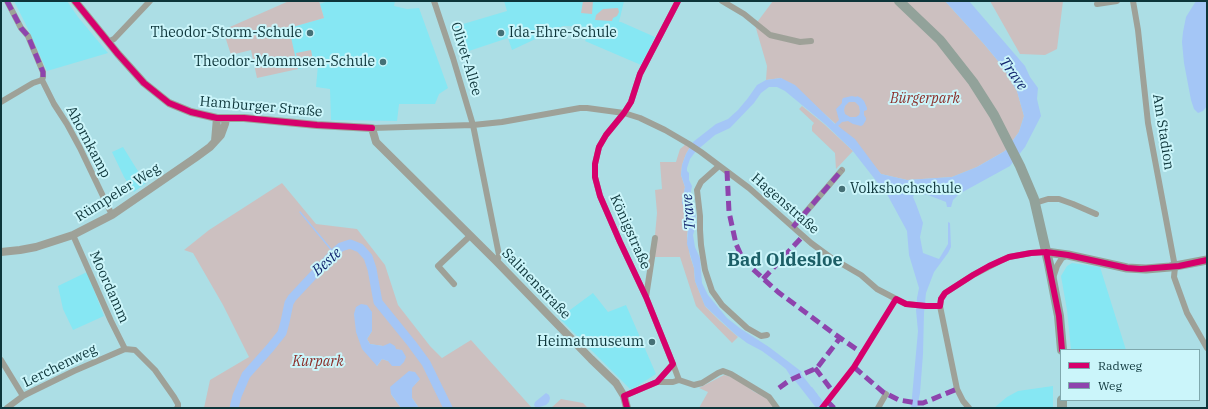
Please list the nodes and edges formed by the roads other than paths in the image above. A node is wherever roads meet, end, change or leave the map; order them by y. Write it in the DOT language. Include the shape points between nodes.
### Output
graph roads {
  1 [pos="7,1"];
  2 [pos="75,1"];
  3 [pos="150,1"];
  4 [pos="434,1"];
  5 [pos="678,1"];
  6 [pos="722,1"];
  7 [pos="899,1"];
  8 [pos="1116,1"];
  9 [pos="1133,1"];
  10 [pos="1097,4"];
  11 [pos="811,41"];
  12 [pos="108,42"];
  13 [pos="42,80"];
  14 [pos="1,102"];
  15 [pos="624,113"];
  16 [pos="217,118"];
  17 [pos="226,118"];
  18 [pos="473,125"];
  19 [pos="372,128"];
  20 [pos="215,141"];
  21 [pos="701,152"];
  22 [pos="719,166"];
  23 [pos="842,170"];
  24 [pos="1035,203"];
  25 [pos="1096,214"];
  26 [pos="112,215"];
  27 [pos="793,227"];
  28 [pos="73,235"];
  29 [pos="470,236"];
  30 [pos="655,238"];
  31 [pos="1,252"];
  32 [pos="1046,252"];
  33 [pos="1068,255"];
  34 [pos="1207,260"];
  35 [pos="497,262"];
  36 [pos="1175,267"];
  37 [pos="1052,279"];
  38 [pos="454,284"];
  39 [pos="646,297"];
  40 [pos="940,306"];
  41 [pos="767,335"];
  42 [pos="1207,348"];
  43 [pos="125,349"];
  44 [pos="1062,349"];
  45 [pos="1,360"];
  46 [pos="673,364"];
  47 [pos="679,380"];
  48 [pos="657,382"];
  49 [pos="886,394"];
  50 [pos="23,396"];
  51 [pos="624,396"];
  52 [pos="7,408"];
  53 [pos="177,408"];
  54 [pos="627,408"];
  55 [pos="777,408"];
  56 [pos="878,408"];
  57 [pos="969,408"];
  1 -- 13 [label="street, Ahornkamp" via="28,36 43,72"];
  2 -- 12 [label="street, Hamburger Straße"];
  3 -- 12 [label="street" via="114,39"];
  4 -- 18 [label="street, Olivet-Allee"];
  5 -- 15 [label="street, Königstraße" via="640,74 631,102"];
  6 -- 11 [label="street" via="745,14 770,35 800,42"];
  7 -- 24 [label="main road" via="937,37 988,104 1020,166"];
  8 -- 10 [label="street"];
  9 -- 36 [label="street, Am Stadion" via="1148,123"];
  12 -- 16 [label="street, Hamburger Straße" via="144,83 169,103 191,112"];
  13 -- 14 [label="street"];
  13 -- 26 [label="street, Ahornkamp" via="80,148"];
  15 -- 18 [label="street, Hamburger Straße" via="580,108"];
  15 -- 21 [label="street, Hamburger Straße" via="666,130"];
  15 -- 39 [label="street, Königstraße" via="599,147 595,177 620,242"];
  16 -- 17 [label="street, Hamburger Straße"];
  16 -- 20 [label="street"];
  17 -- 19 [label="street, Hamburger Straße"];
  17 -- 20 [label="street, Rümpeler Weg" via="221,135"];
  18 -- 19 [label="street, Hamburger Straße"];
  18 -- 35 [label="street, Olivet-Allee" via="499,255"];
  19 -- 29 [label="street, Salinenstraße" via="376,142"];
  20 -- 26 [label="street, Rümpeler Weg" via="203,153"];
  21 -- 22 [label="street, Hagenstraße"];
  22 -- 27 [label="street, Hagenstraße" via="749,188"];
  22 -- 41 [label="street" via="701,182 697,190 701,245 706,270 712,291 722,305 748,328 761,336"];
  23 -- 27 [label="street"];
  24 -- 25 [label="street" via="1059,199"];
  24 -- 32 [label="main road"];
  26 -- 28 [label="street, Rümpeler Weg"];
  27 -- 40 [label="street, Hagenstraße" via="830,258 860,275 877,289 902,302"];
  28 -- 31 [label="street, Rümpeler Weg" via="36,247"];
  28 -- 43 [label="street, Moordamm"];
  29 -- 35 [label="street, Salinenstraße"];
  29 -- 38 [label="street" via="438,266"];
  30 -- 39 [label="street"];
  32 -- 33 [label="main road"];
  32 -- 37 [label="main road"];
  32 -- 40 [label="street" via="1031,252 1009,257 989,266 945,293"];
  33 -- 36 [label="main road" via="1127,268"];
  33 -- 37 [label="street" via="1062,258"];
  34 -- 36 [label="main road"];
  35 -- 51 [label="street, Salinenstraße" via="616,383"];
  36 -- 42 [label="street, Am Stadion" via="1174,277 1187,313"];
  37 -- 44 [label="main road"];
  39 -- 46 [label="street, Königstraße"];
  40 -- 57 [label="street" via="957,389"];
  43 -- 50 [label="street, Lerchenweg"];
  43 -- 53 [label="street" via="135,350 155,369 178,404"];
  45 -- 50 [label="street"];
  46 -- 47 [label="street, Königstraße"];
  46 -- 48 [label="street"];
  47 -- 48 [label="street"];
  47 -- 55 [label="street" via="698,384 706,382 718,373 727,372 770,397"];
  48 -- 51 [label="street"];
  49 -- 56 [label="street"];
  50 -- 52 [label="street, Lerchenweg"];
  51 -- 54 [label="street"];
}
